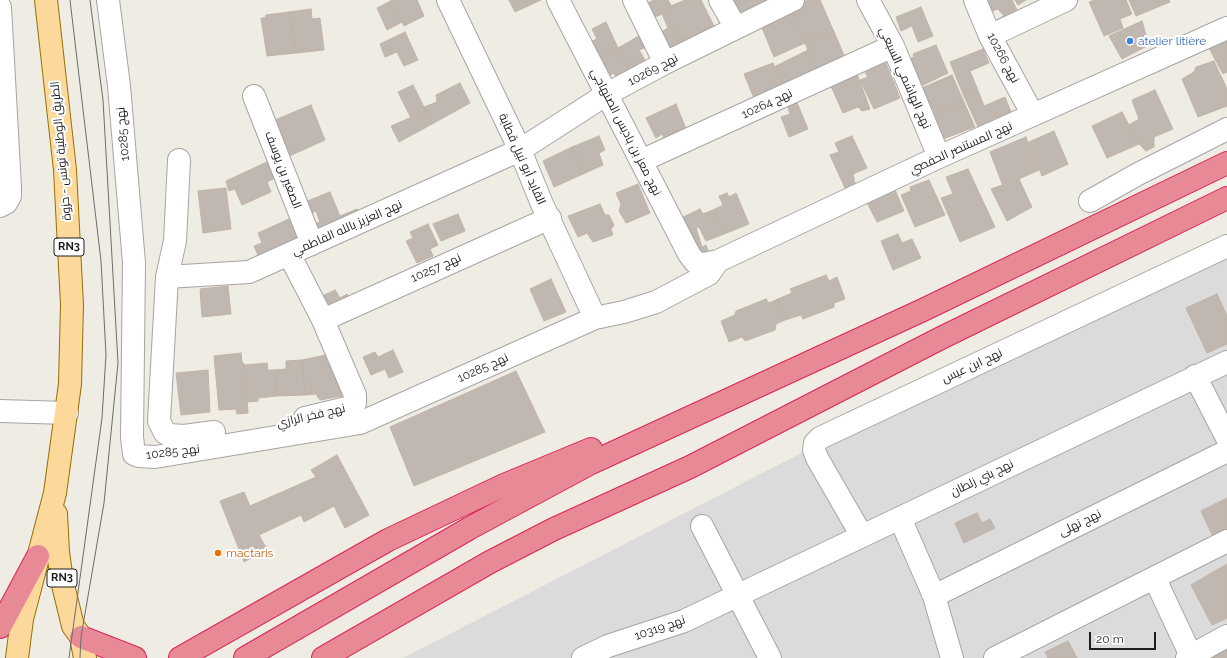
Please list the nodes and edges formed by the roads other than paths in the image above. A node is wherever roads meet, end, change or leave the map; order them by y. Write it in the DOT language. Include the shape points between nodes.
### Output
graph roads {
  1 [pos="46,0"];
  2 [pos="108,0"];
  3 [pos="448,0"];
  4 [pos="558,0"];
  5 [pos="634,0"];
  6 [pos="720,0"];
  7 [pos="868,0"];
  8 [pos="975,0"];
  9 [pos="1066,0"];
  10 [pos="789,1"];
  11 [pos="0,7"];
  12 [pos="736,28"];
  13 [pos="1227,28"];
  14 [pos="990,36"];
  15 [pos="892,46"];
  16 [pos="665,63"];
  17 [pos="607,94"];
  18 [pos="254,96"];
  19 [pos="1033,115"];
  20 [pos="1227,129"];
  21 [pos="520,150"];
  22 [pos="939,157"];
  23 [pos="179,160"];
  24 [pos="641,161"];
  25 [pos="1227,163"];
  26 [pos="1227,198"];
  27 [pos="1090,201"];
  28 [pos="0,206"];
  29 [pos="550,218"];
  30 [pos="312,244"];
  31 [pos="1227,246"];
  32 [pos="289,254"];
  33 [pos="718,261"];
  34 [pos="695,262"];
  35 [pos="167,277"];
  36 [pos="595,318"];
  37 [pos="323,320"];
  38 [pos="1227,362"];
  39 [pos="1195,376"];
  40 [pos="0,411"];
  41 [pos="67,412"];
  42 [pos="663,431"];
  43 [pos="1227,438"];
  44 [pos="1227,451"];
  45 [pos="55,493"];
  46 [pos="900,518"];
  47 [pos="702,526"];
  48 [pos="862,536"];
  49 [pos="1227,541"];
  50 [pos="38,556"];
  51 [pos="1155,579"];
  52 [pos="737,596"];
  53 [pos="934,596"];
  54 [pos="0,627"];
  55 [pos="1227,636"];
  56 [pos="81,637"];
  57 [pos="611,652"];
  58 [pos="1190,657"];
  59 [pos="17,658"];
  60 [pos="85,658"];
  61 [pos="135,658"];
  62 [pos="180,658"];
  63 [pos="245,658"];
  64 [pos="323,658"];
  65 [pos="583,658"];
  66 [pos="770,658"];
  67 [pos="952,658"];
  68 [pos="995,658"];
  1 -- 41 [label="main road, الطريق الوطنية تونس - حزوة / RN3" via="65,170 72,305"];
  2 -- 36 [label="street, نهج 10285" via="119,86 134,263 134,454 155,456 360,422"];
  3 -- 21 [label="street, القايد أبو نبيل قطابة"];
  4 -- 17 [label="street, نهج معز بن باديس الصنهاجي"];
  5 -- 16 [label="street"];
  6 -- 12 [label="street"];
  7 -- 15 [label="street, نهج الهاشمي السبعي"];
  8 -- 14 [label="street, نهج 10266"];
  9 -- 14 [label="street"];
  10 -- 12 [label="street, نهج 10269"];
  11 -- 28 [label="street" via="10,196 6,203"];
  12 -- 16 [label="street, نهج 10269"];
  13 -- 19 [label="street, نهج المستنصر الحفصي"];
  14 -- 19 [label="street, نهج 10266"];
  15 -- 22 [label="street, نهج الهاشمي السبعي"];
  15 -- 24 [label="street, نهج 10264"];
  16 -- 17 [label="street, نهج 10269"];
  17 -- 21 [label="street, نهج 10269"];
  17 -- 24 [label="street, نهج معز بن باديس الصنهاجي"];
  18 -- 30 [label="street, الصغير بن يوسف"];
  19 -- 22 [label="street, نهج المستنصر الحفصي"];
  20 -- 27 [label="street"];
  21 -- 29 [label="street, القايد أبو نبيل قطابة"];
  21 -- 30 [label="street, نهج العزيز بالله الفاطمي"];
  22 -- 33 [label="street, نهج المستنصر الحفصي"];
  23 -- 35 [label="street" via="174,241"];
  24 -- 34 [label="street, نهج معز بن باديس الصنهاجي"];
  25 -- 42 [label="highway" via="923,310"];
  26 -- 64 [label="highway" via="941,338 690,466 554,529 490,562"];
  29 -- 36 [label="street, القايد أبو نبيل قطابة"];
  29 -- 37 [label="street, نهج 10257"];
  30 -- 32 [label="street, نهج العزيز بالله الفاطمي"];
  31 -- 48 [label="street, نهج ابن عيس" via="820,438 814,450 817,458"];
  32 -- 35 [label="street, نهج العزيز بالله الفاطمي" via="249,272"];
  32 -- 37 [label="street, نهج فخر الرازي"];
  33 -- 34 [label="street, نهج المستنصر الحفصي" via="703,264"];
  33 -- 36 [label="street" via="709,274 656,302"];
  35 -- 37 [label="street, نهج فخر الرازي" via="159,421 165,433 184,436 272,425 351,407 355,395"];
  38 -- 39 [label="street, نهج بني زلطان"];
  39 -- 43 [label="street"];
  39 -- 46 [label="street, نهج بني زلطان"];
  40 -- 41 [label="street"];
  41 -- 45 [label="main road, الطريق الوطنية تونس - حزوة / RN3"];
  42 -- 62 [label="highway" via="612,440 504,485 388,540"];
  42 -- 63 [label="highway" via="591,463 470,528"];
  44 -- 53 [label="street, نهج نهلى"];
  45 -- 50 [label="main road, الطريق الوطنية تونس - حزوة / RN3"];
  45 -- 56 [label="main road, الطريق الوطنية تونس - حزوة / RN3" via="62,581 73,626"];
  46 -- 48 [label="street, نهج بني زلطان"];
  46 -- 53 [label="street"];
  47 -- 52 [label="street"];
  48 -- 52 [label="street, نهج بني زلطان"];
  49 -- 51 [label="street"];
  50 -- 54 [label="highway"];
  50 -- 59 [label="main road, الطريق الوطنية تونس - حزوة / RN3" via="22,619"];
  51 -- 58 [label="street"];
  51 -- 68 [label="street"];
  52 -- 57 [label="street, نهج 10319"];
  52 -- 66 [label="street"];
  53 -- 67 [label="street"];
  55 -- 58 [label="street"];
  56 -- 60 [label="main road, الطريق الوطنية تونس - حزوة / RN3"];
  56 -- 61 [label="highway"];
  57 -- 65 [label="street, نهج 10319"];
}
